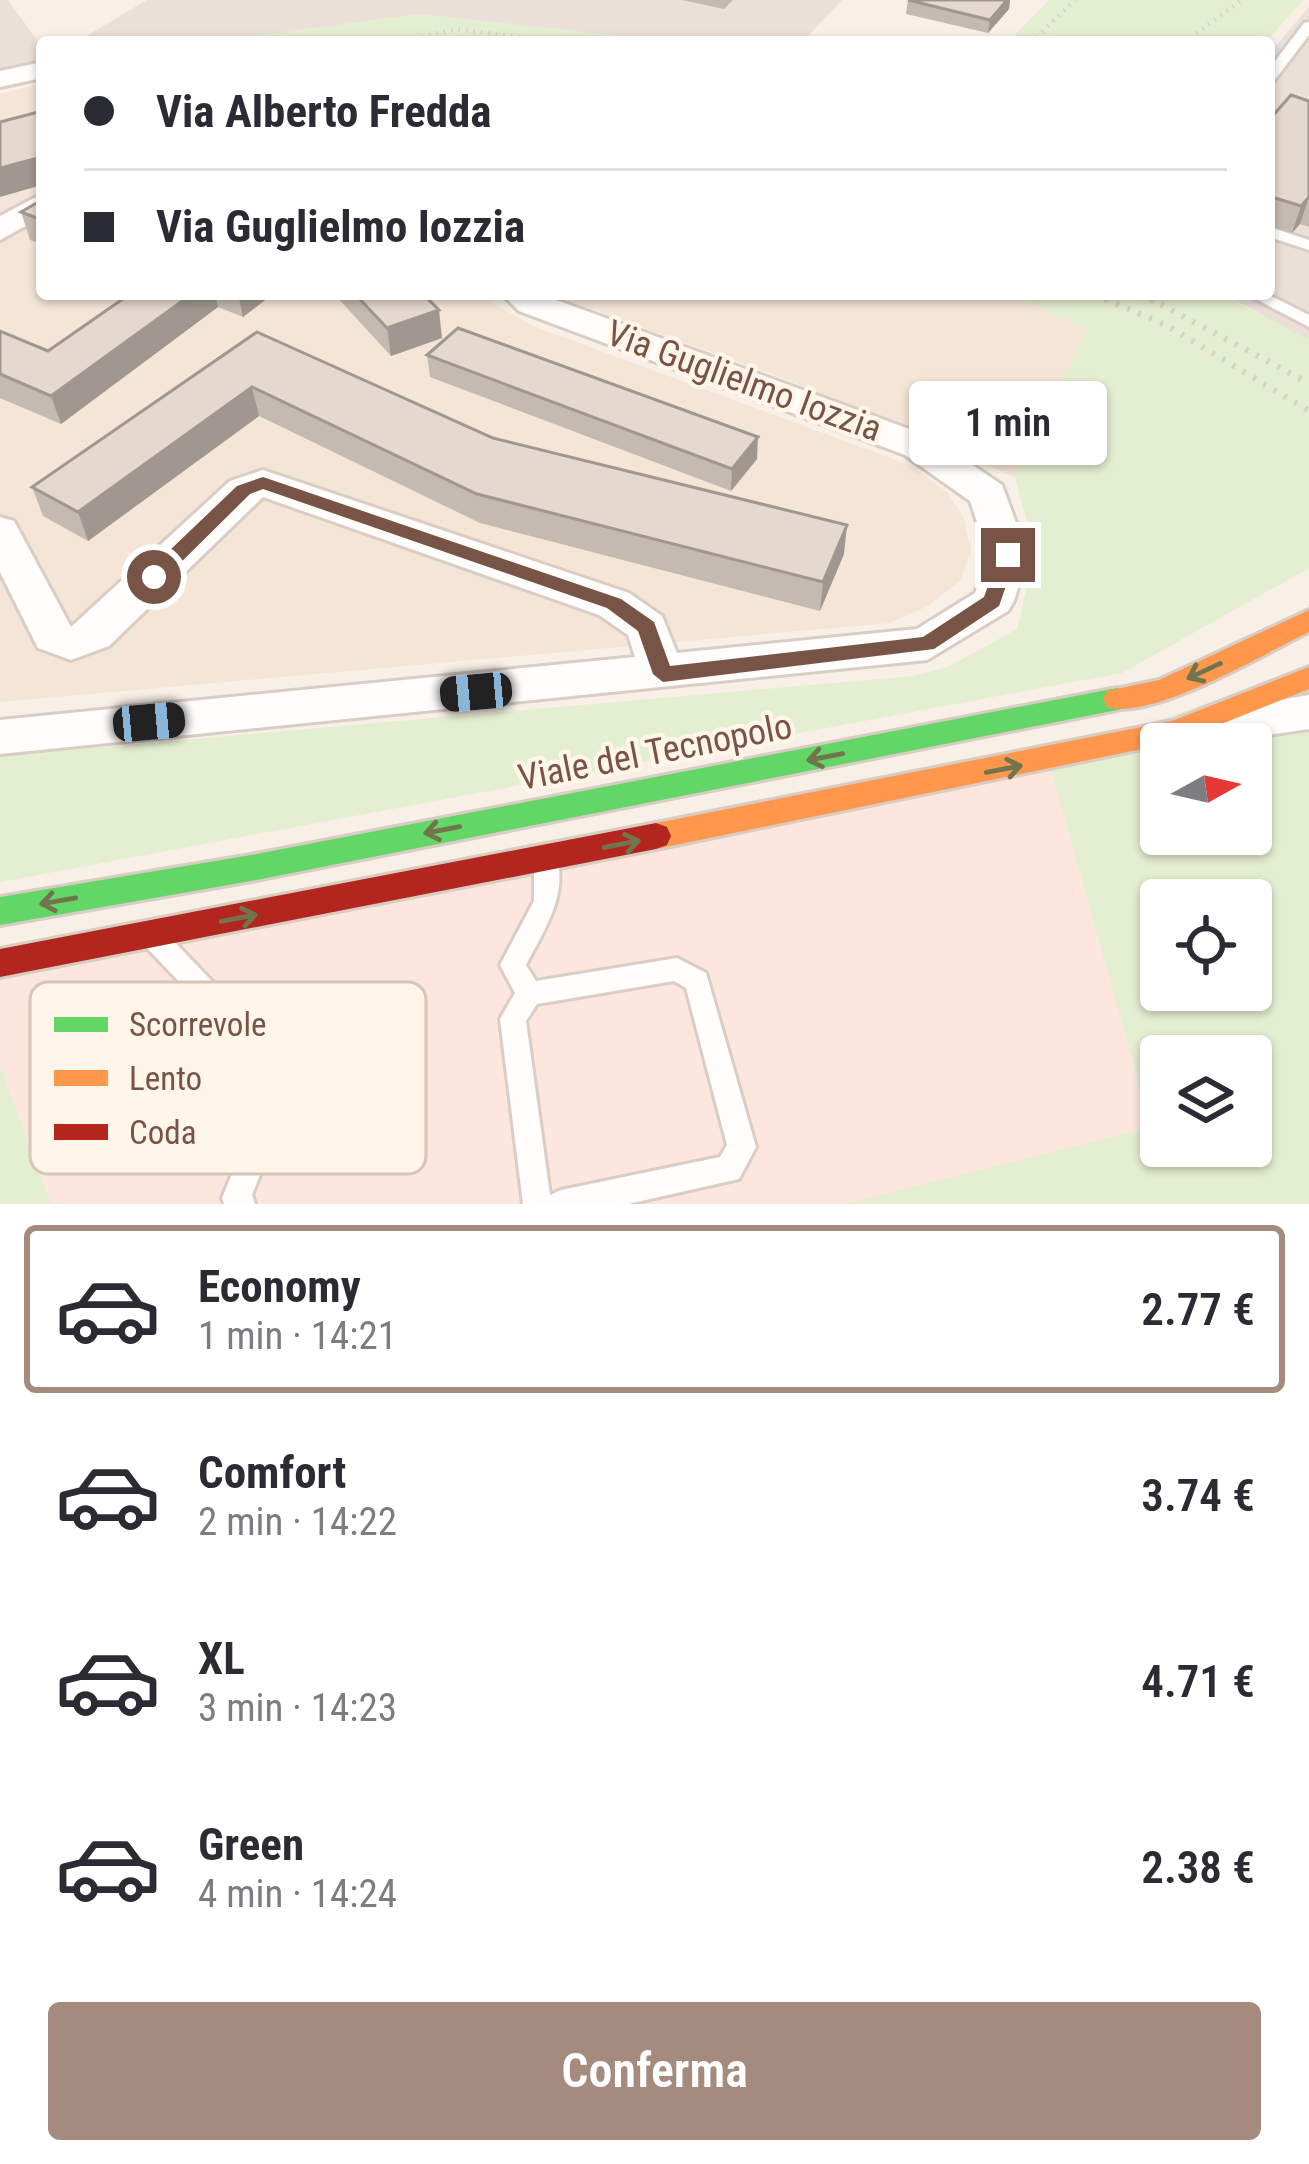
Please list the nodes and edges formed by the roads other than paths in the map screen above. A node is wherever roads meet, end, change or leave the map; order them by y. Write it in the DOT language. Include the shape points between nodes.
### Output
graph roads {
  1 [pos="1309,26"];
  2 [pos="1275,70"];
  3 [pos="36,71"];
  4 [pos="0,79"];
  5 [pos="36,206"];
  6 [pos="0,230"];
  7 [pos="1275,234"];
  8 [pos="1309,244"];
  9 [pos="526,300"];
  10 [pos="1266,300"];
  11 [pos="1309,322"];
  12 [pos="0,531"];
  13 [pos="1309,620"];
  14 [pos="663,674"];
  15 [pos="1309,677"];
  16 [pos="1309,712"];
  17 [pos="1196,723"];
  18 [pos="1232,723"];
  19 [pos="0,737"];
  20 [pos="1140,738"];
  21 [pos="546,858"];
  22 [pos="0,911"];
  23 [pos="152,935"];
  24 [pos="0,963"];
  25 [pos="196,982"];
  26 [pos="529,994"];
  27 [pos="244,1174"];
  28 [pos="241,1204"];
  29 [pos="538,1204"];
  30 [pos="561,1204"];
  1 -- 2 [label="lane"];
  3 -- 4 [label="street"];
  5 -- 6 [label="street"];
  7 -- 8 [label="lane"];
  9 -- 14 [label="street, Via Guglielmo Iozzia" via="748,372 918,446 988,494 1008,555 992,601 927,644"];
  10 -- 11 [label="lane"];
  12 -- 14 [label="street" via="53,637 71,644 94,635 244,490 263,483 614,604 647,627"];
  13 -- 22 [label="main road, Viale del Tecnopolo, one-way" via="1165,690"];
  14 -- 19 [label="street, Via Guglielmo Iozzia"];
  15 -- 17 [label="main road"];
  16 -- 18 [label="street"];
  21 -- 20 [label="main road, one-way"];
  23 -- 21 [label="main road, one-way"];
  21 -- 26 [label="lane" via="546,902 513,965"];
  23 -- 24 [label="main road"];
  23 -- 25 [label="lane"];
  26 -- 29 [label="lane" via="513,1019"];
  26 -- 30 [label="lane" via="677,969 697,981 742,1147 729,1168"];
  27 -- 28 [label="lane"];
}
